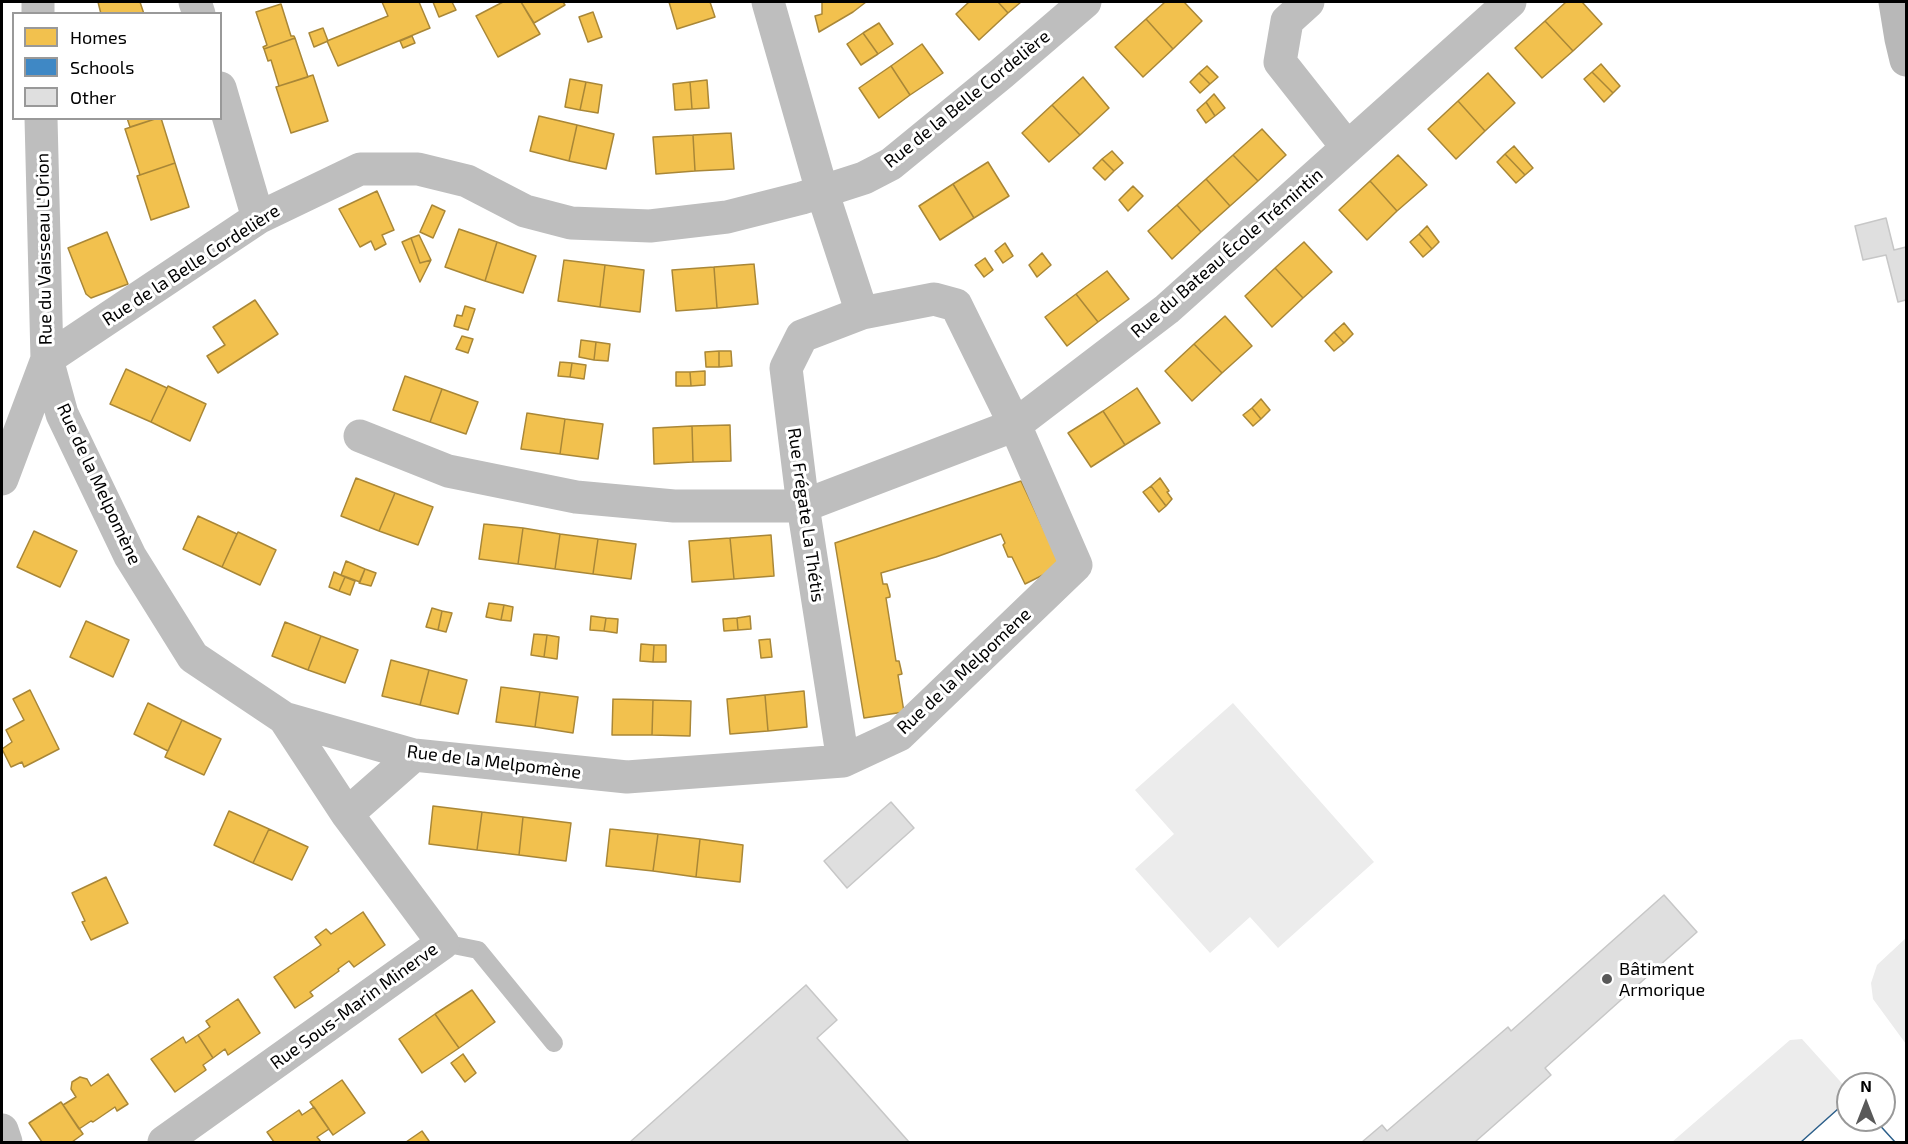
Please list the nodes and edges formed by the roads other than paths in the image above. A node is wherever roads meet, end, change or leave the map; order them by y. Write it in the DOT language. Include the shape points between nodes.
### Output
graph roads {
  1 [pos="768,2"];
  2 [pos="1085,2"];
  3 [pos="1308,2"];
  4 [pos="1895,2"];
  5 [pos="1491,8"];
  6 [pos="1906,60"];
  7 [pos="222,95"];
  8 [pos="41,120"];
  9 [pos="1347,147"];
  10 [pos="822,191"];
  11 [pos="258,218"];
  12 [pos="862,314"];
  13 [pos="47,358"];
  14 [pos="1015,425"];
  15 [pos="360,436"];
  16 [pos="2,479"];
  17 [pos="803,506"];
  18 [pos="1076,565"];
  19 [pos="284,718"];
  20 [pos="414,755"];
  21 [pos="843,761"];
  22 [pos="347,814"];
  23 [pos="443,943"];
  24 [pos="554,1043"];
  25 [pos="2,1130"];
  26 [pos="6,1143"];
  27 [pos="164,1143"];
  1 -- 10 [label="street"];
  2 -- 10 [label="street, Rue de la Belle Cordelière" via="891,164 864,178"];
  3 -- 9 [label="street" via="1287,21 1280,62"];
  4 -- 6 [label="street"];
  5 -- 9 [label="street, Rue du Bateau École Trémintin"];
  7 -- 11 [label="street"];
  8 -- 13 [label="street, Rue du Vaisseau L'Orion"];
  9 -- 14 [label="street, Rue du Bateau École Trémintin" via="1167,309"];
  10 -- 11 [label="street, Rue de la Belle Cordelière" via="727,217 650,226 571,223 525,210 467,181 418,169 360,169"];
  10 -- 12 [label="street"];
  11 -- 13 [label="street, Rue de la Belle Cordelière"];
  12 -- 14 [label="street, Rue Frégate La Thétis" via="934,299 956,306"];
  12 -- 17 [label="street, Rue Frégate La Thétis" via="802,336 786,368"];
  13 -- 16 [label="street, Rue du Vaisseau L'Orion"];
  13 -- 19 [label="street, Rue de la Melpomène" via="62,414 130,556 193,657"];
  14 -- 17 [label="street, Rue du Bateau École Trémintin"];
  14 -- 18 [label="street, Rue Frégate La Thétis"];
  15 -- 17 [label="street, Rue du Bateau École Trémintin" via="448,471 576,497 674,506"];
  17 -- 21 [label="street, Rue Frégate La Thétis"];
  18 -- 21 [label="street, Rue de la Melpomène" via="899,735"];
  19 -- 20 [label="street, Rue de la Melpomène"];
  19 -- 22 [label="street, Rue Sous-Marin Minerve"];
  20 -- 21 [label="street, Rue de la Melpomène" via="627,777"];
  20 -- 22 [label="street"];
  22 -- 23 [label="street, Rue Sous-Marin Minerve"];
  23 -- 24 [label="lane" via="478,950"];
  23 -- 27 [label="street, Rue Sous-Marin Minerve"];
  25 -- 26 [label="street"];
}
